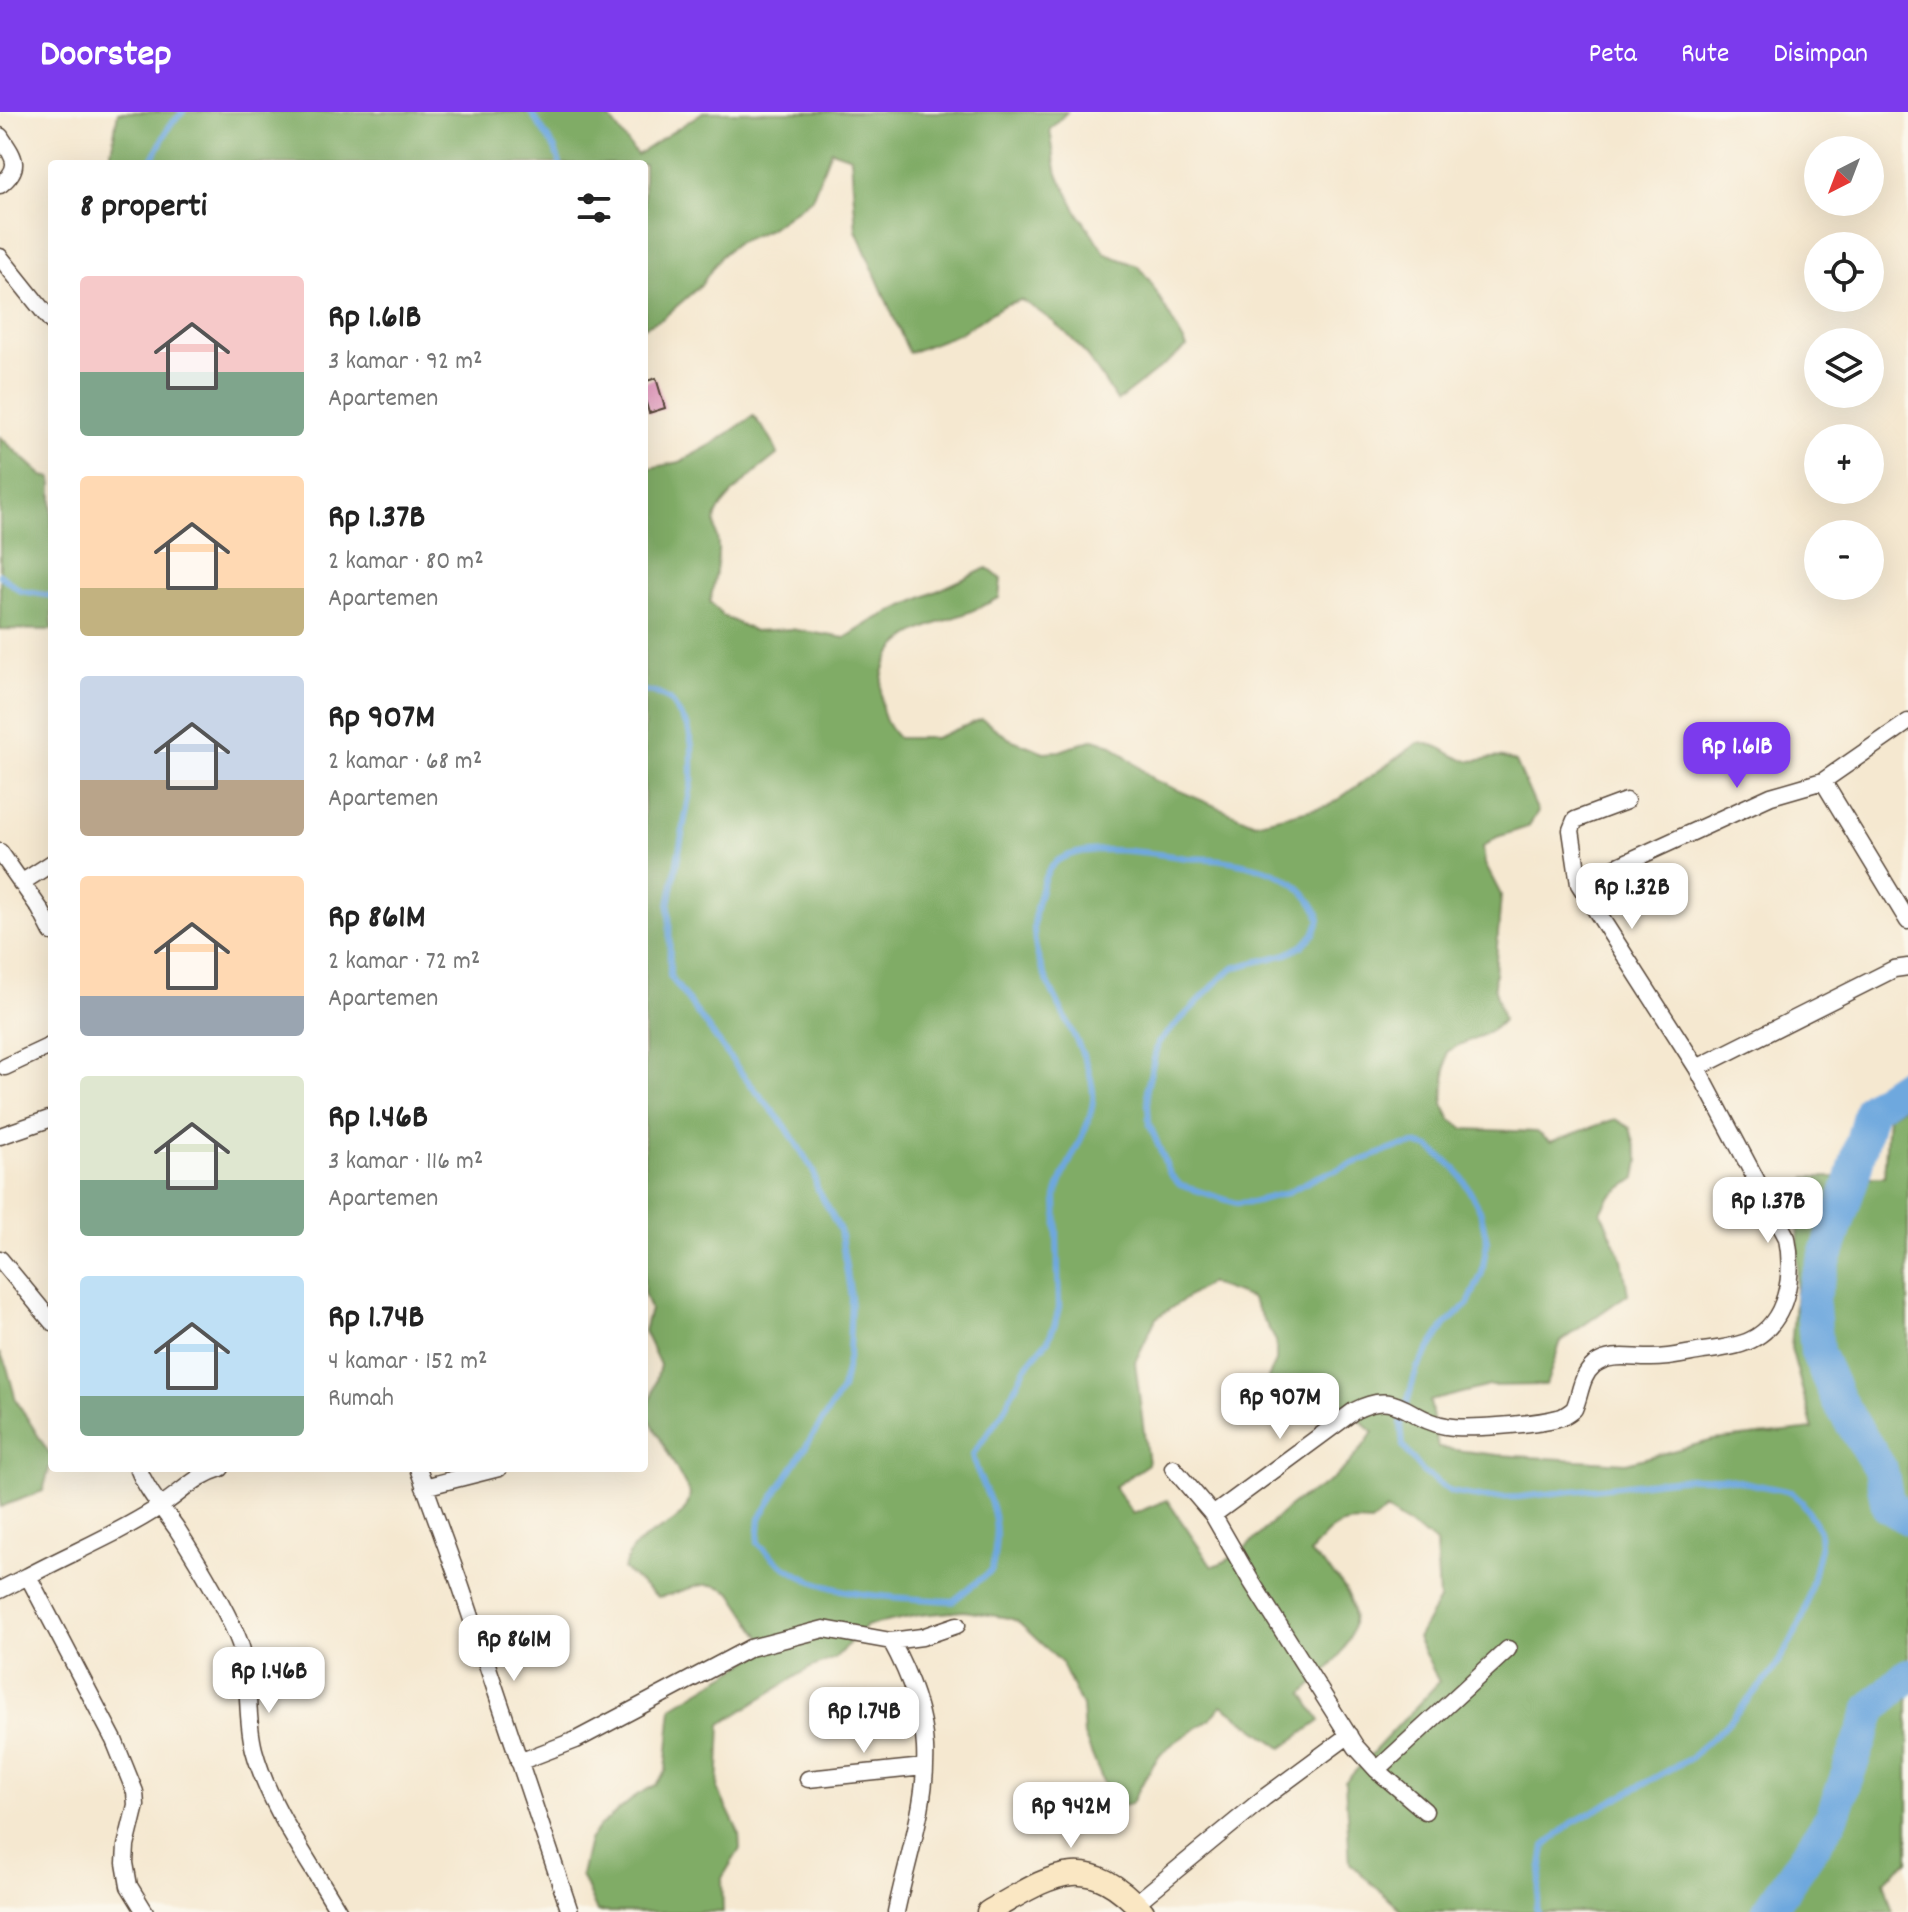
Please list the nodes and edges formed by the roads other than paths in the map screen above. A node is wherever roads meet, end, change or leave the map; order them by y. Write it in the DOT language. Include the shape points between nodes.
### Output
graph roads {
  1 [pos="0,136"];
  2 [pos="0,185"];
  3 [pos="0,257"];
  4 [pos="48,317"];
  5 [pos="1908,722"];
  6 [pos="1823,781"];
  7 [pos="1626,801"];
  8 [pos="0,852"];
  9 [pos="48,866"];
  10 [pos="21,883"];
  11 [pos="1579,884"];
  12 [pos="1908,921"];
  13 [pos="48,926"];
  14 [pos="1908,967"];
  15 [pos="48,1047"];
  16 [pos="5,1067"];
  17 [pos="1697,1068"];
  18 [pos="48,1119"];
  19 [pos="0,1136"];
  20 [pos="0,1259"];
  21 [pos="48,1317"];
  22 [pos="1173,1468"];
  23 [pos="140,1472"];
  24 [pos="207,1472"];
  25 [pos="419,1472"];
  26 [pos="483,1472"];
  27 [pos="424,1487"];
  28 [pos="161,1506"];
  29 [pos="1213,1515"];
  30 [pos="28,1576"];
  31 [pos="0,1590"];
  32 [pos="957,1625"];
  33 [pos="891,1641"];
  34 [pos="1508,1649"];
  35 [pos="1349,1735"];
  36 [pos="519,1762"];
  37 [pos="924,1767"];
  38 [pos="1377,1770"];
  39 [pos="808,1779"];
  40 [pos="1425,1811"];
  41 [pos="1139,1908"];
  42 [pos="145,1912"];
  43 [pos="339,1912"];
  44 [pos="570,1912"];
  45 [pos="896,1912"];
  46 [pos="988,1912"];
  1 -- 2 [label="street" via="15,160 14,171"];
  3 -- 4 [label="street"];
  5 -- 6 [label="street"];
  6 -- 11 [label="street" via="1771,796"];
  6 -- 12 [label="street"];
  7 -- 11 [label="street" via="1575,820 1571,830"];
  8 -- 10 [label="street"];
  9 -- 10 [label="street"];
  10 -- 13 [label="street"];
  11 -- 17 [label="street"];
  14 -- 17 [label="street" via="1894,969"];
  15 -- 16 [label="street"];
  17 -- 29 [label="street" via="1787,1238 1791,1259 1786,1296 1765,1331 1748,1342 1712,1350 1595,1364 1580,1386 1574,1409 1557,1419 1462,1428 1443,1426 1392,1403 1370,1402"];
  18 -- 19 [label="street"];
  20 -- 21 [label="street"];
  22 -- 29 [label="street"];
  23 -- 28 [label="street"];
  24 -- 28 [label="street"];
  25 -- 27 [label="street"];
  26 -- 27 [label="street"];
  27 -- 36 [label="street"];
  28 -- 30 [label="street"];
  28 -- 43 [label="street" via="236,1634 244,1655 254,1750 286,1823"];
  29 -- 35 [label="street"];
  30 -- 31 [label="street"];
  30 -- 42 [label="street" via="114,1740 135,1792 125,1863 129,1886"];
  32 -- 33 [label="street"];
  33 -- 36 [label="street" via="824,1629 750,1648 576,1740"];
  33 -- 37 [label="street" via="920,1718"];
  34 -- 38 [label="street"];
  35 -- 38 [label="street"];
  35 -- 41 [label="street" via="1265,1797"];
  36 -- 44 [label="street"];
  37 -- 39 [label="street"];
  37 -- 45 [label="street"];
  38 -- 40 [label="street"];
  41 -- 46 [label="main road" via="1111,1883 1077,1873 1039,1884"];
}
